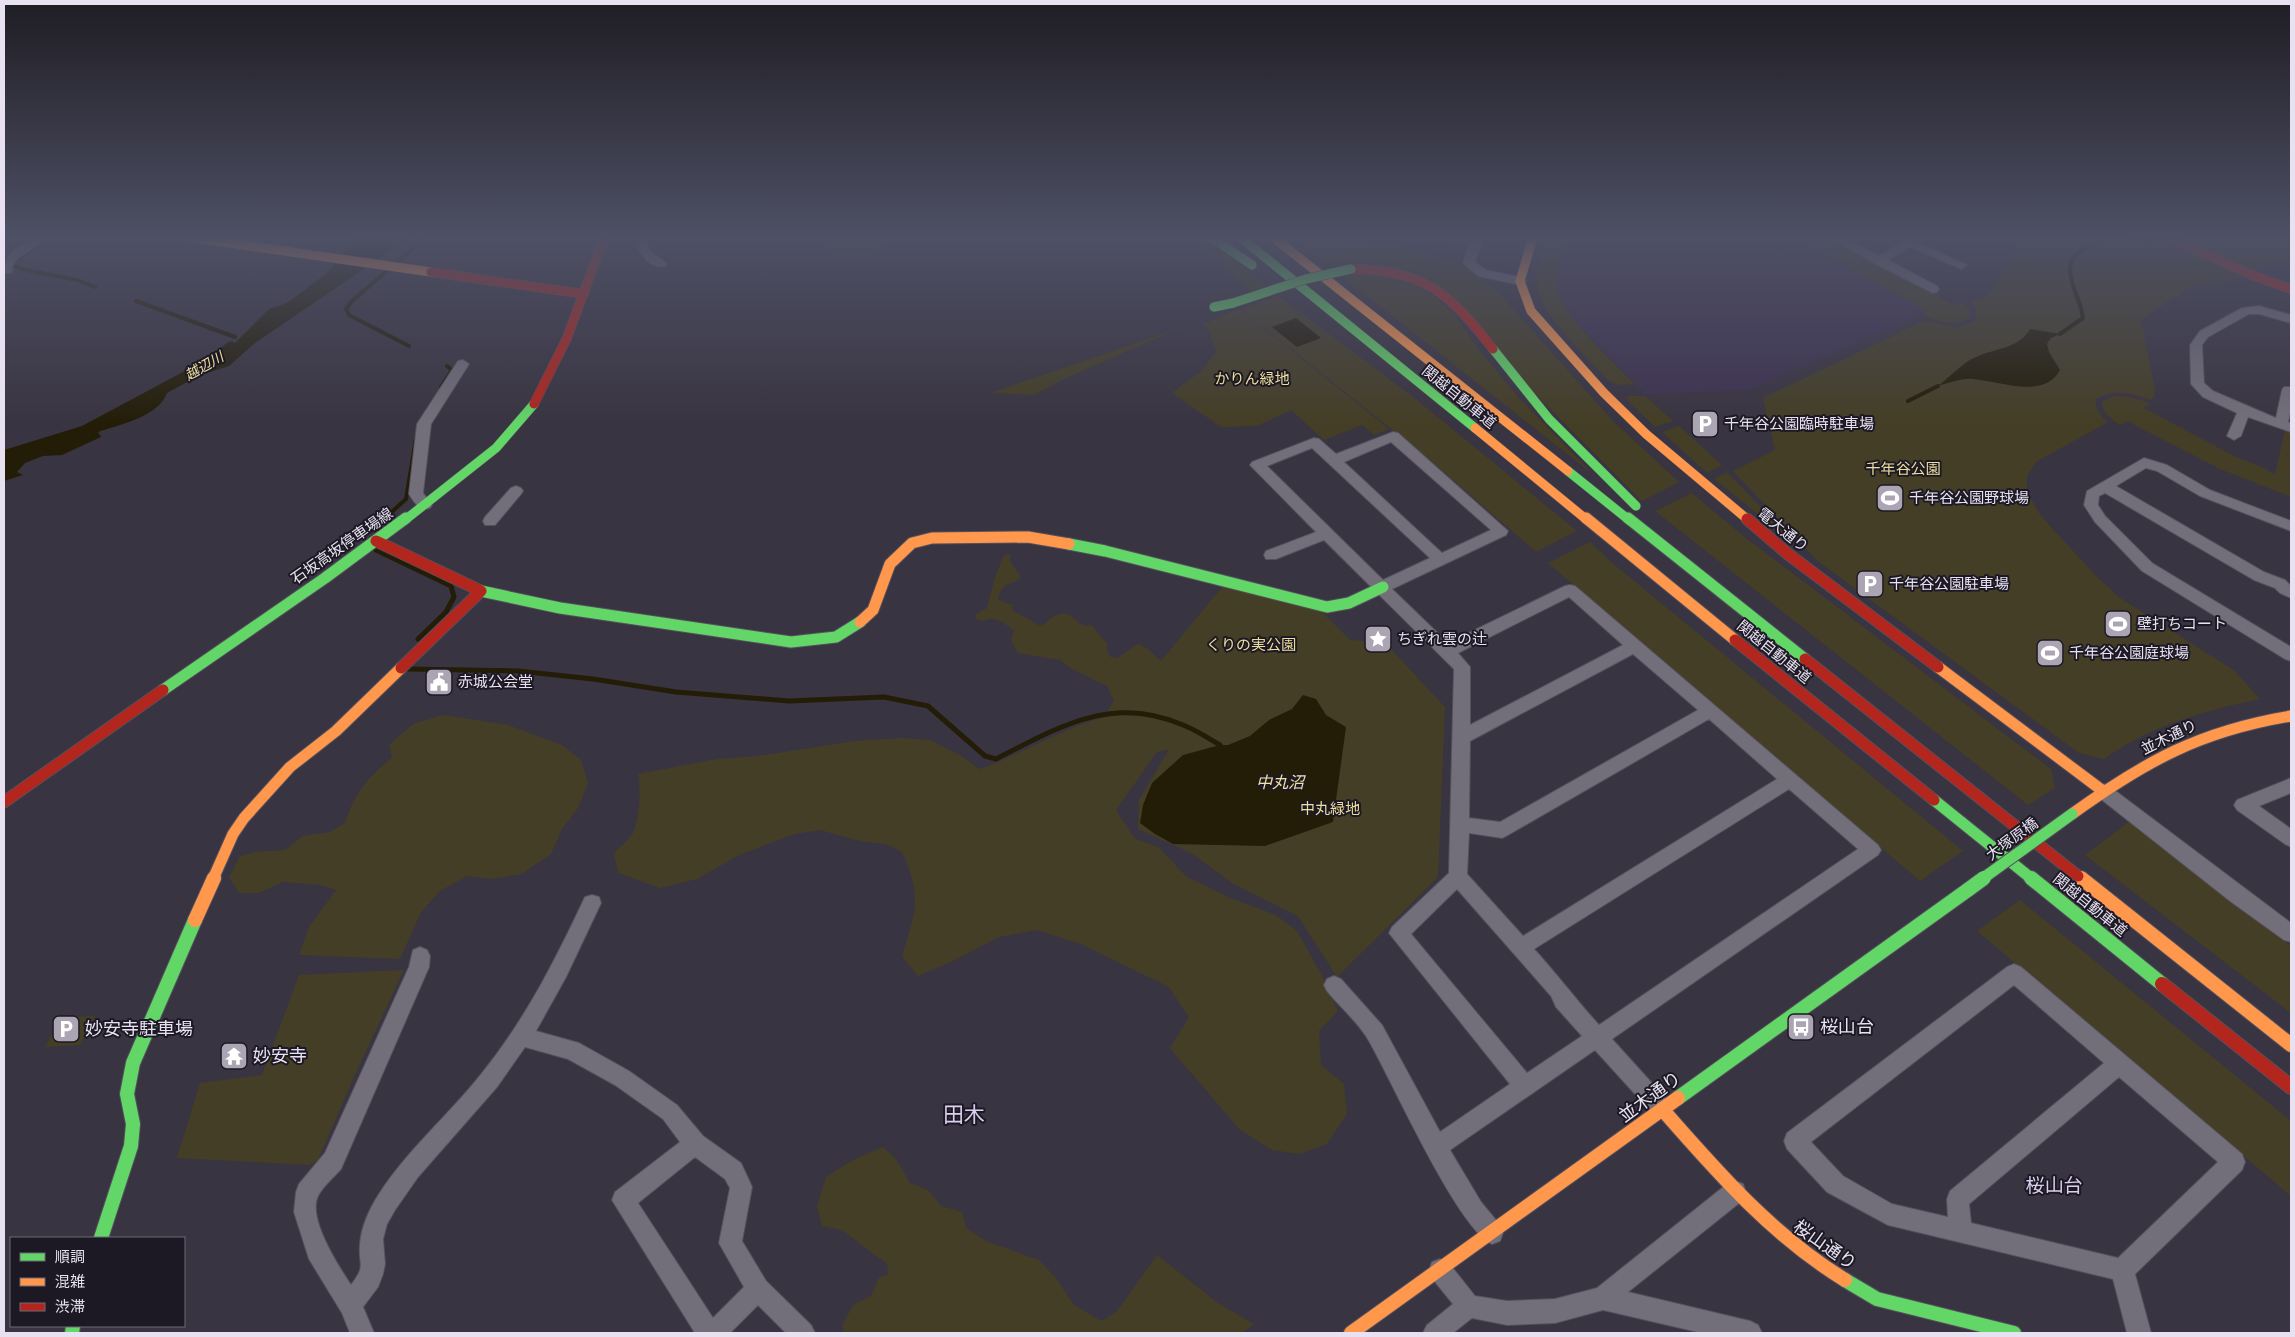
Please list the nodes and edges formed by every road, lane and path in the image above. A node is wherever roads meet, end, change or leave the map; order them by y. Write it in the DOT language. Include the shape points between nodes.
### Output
graph roads {
  1 [pos="582,299"];
  2 [pos="1244,299"];
  3 [pos="1298,299"];
  4 [pos="1316,299"];
  5 [pos="1352,299"];
  6 [pos="1451,299"];
  7 [pos="1526,299"];
  8 [pos="1214,307"];
  9 [pos="2291,319"];
  10 [pos="463,364"];
  11 [pos="2289,390"];
  12 [pos="2244,411"];
  13 [pos="1469,424"];
  14 [pos="2286,426"];
  15 [pos="2234,436"];
  16 [pos="1335,460"];
  17 [pos="2106,487"];
  18 [pos="516,491"];
  19 [pos="425,505"];
  20 [pos="1645,514"];
  21 [pos="490,522"];
  22 [pos="2291,526"];
  23 [pos="1665,532"];
  24 [pos="1326,533"];
  25 [pos="376,541"];
  26 [pos="1272,555"];
  27 [pos="1441,560"];
  28 [pos="2287,586"];
  29 [pos="1383,587"];
  30 [pos="481,591"];
  31 [pos="1634,646"];
  32 [pos="1447,652"];
  33 [pos="2291,655"];
  34 [pos="1854,697"];
  35 [pos="1709,711"];
  36 [pos="2291,716"];
  37 [pos="1462,737"];
  38 [pos="1789,780"];
  39 [pos="2291,785"];
  40 [pos="2103,791"];
  41 [pos="4,802"];
  42 [pos="2072,814"];
  43 [pos="1460,824"];
  44 [pos="2291,839"];
  45 [pos="1458,876"];
  46 [pos="1969,889"];
  47 [pos="592,903"];
  48 [pos="2291,934"];
  49 [pos="1521,947"];
  50 [pos="420,956"];
  51 [pos="1334,985"];
  52 [pos="520,1036"];
  53 [pos="1597,1036"];
  54 [pos="2291,1045"];
  55 [pos="2119,1064"];
  56 [pos="1525,1087"];
  57 [pos="2291,1088"];
  58 [pos="1662,1109"];
  59 [pos="695,1144"];
  60 [pos="1436,1147"];
  61 [pos="1735,1192"];
  62 [pos="1960,1230"];
  63 [pos="1492,1233"];
  64 [pos="101,1237"];
  65 [pos="1440,1270"];
  66 [pos="2122,1270"];
  67 [pos="758,1289"];
  68 [pos="1603,1298"];
  69 [pos="350,1305"];
  70 [pos="1469,1306"];
  71 [pos="362,1333"];
  72 [pos="709,1333"];
  73 [pos="714,1333"];
  74 [pos="802,1333"];
  75 [pos="1351,1333"];
  76 [pos="1435,1333"];
  77 [pos="1750,1333"];
  78 [pos="2014,1333"];
  79 [pos="2139,1333"];
  1 -- 19 [label="main road, 石坂高坂停車場線" via="553,370 531,411 491,454"];
  2 -- 8 [label="main road, bridge"];
  3 -- 13 [label="main road"];
  4 -- 13 [label="main road, 関越自動車道"];
  5 -- 34 [label="main road, 関越自動車道"];
  6 -- 20 [label="main road, bridge" via="1532,401"];
  7 -- 40 [label="main road, 電大通り" via="1540,322 1604,393 1663,450 1788,554"];
  9 -- 12 [label="street" via="2259,310 2246,311 2204,334 2196,346 2198,384 2208,394"];
  10 -- 19 [label="street" via="424,424 416,494"];
  11 -- 14 [label="street"];
  12 -- 14 [label="street"];
  12 -- 15 [label="street"];
  13 -- 57 [label="main road, 関越自動車道"];
  16 -- 24 [label="street" via="1314,442 1257,465"];
  16 -- 27 [label="street"];
  16 -- 27 [label="street" via="1393,436 1501,531"];
  17 -- 22 [label="street" via="2144,463 2162,468 2205,493"];
  17 -- 28 [label="street" via="2259,576"];
  17 -- 33 [label="street" via="2092,494 2091,505 2100,519 2147,567"];
  18 -- 21 [label="street"];
  19 -- 25 [label="main road, 石坂高坂停車場線"];
  23 -- 34 [label="main road"];
  24 -- 26 [label="street"];
  24 -- 29 [label="street"];
  25 -- 30 [label="main road"];
  25 -- 41 [label="main road, 石坂高坂停車場線"];
  27 -- 29 [label="street"];
  29 -- 30 [label="main road" via="1341,606 1327,607 1105,551 1028,537 932,538 912,543 890,564 873,610 847,633 824,640 791,642 560,608"];
  29 -- 32 [label="street"];
  30 -- 64 [label="main road" via="336,732 290,767 233,834 133,1063 127,1094 133,1124 131,1146"];
  31 -- 32 [label="street" via="1570,590"];
  31 -- 35 [label="street"];
  31 -- 37 [label="street"];
  32 -- 37 [label="street" via="1462,667"];
  34 -- 54 [label="main road, 関越自動車道"];
  35 -- 38 [label="street"];
  35 -- 43 [label="street" via="1502,830"];
  36 -- 40 [label="main road, 並木通り" via="2246,724 2190,740"];
  37 -- 43 [label="street"];
  38 -- 49 [label="street"];
  38 -- 53 [label="street" via="1872,850"];
  39 -- 44 [label="street" via="2243,805"];
  40 -- 42 [label="main road, 並木通り"];
  40 -- 48 [label="street"];
  42 -- 46 [label="main road, 大塚原橋, bridge"];
  43 -- 45 [label="street"];
  45 -- 49 [label="street"];
  45 -- 56 [label="street" via="1399,933"];
  46 -- 58 [label="main road, 並木通り"];
  47 -- 52 [label="street" via="580,932"];
  49 -- 53 [label="street" via="1558,990 1562,1000"];
  50 -- 69 [label="street" via="420,967 332,1161 308,1192 305,1212 320,1259"];
  51 -- 60 [label="street" via="1374,1032"];
  52 -- 59 [label="street" via="572,1050 622,1078 670,1112"];
  52 -- 69 [label="street" via="489,1080 386,1202 371,1244 373,1272"];
  53 -- 56 [label="street"];
  53 -- 58 [label="street"];
  55 -- 62 [label="street" via="1958,1199"];
  55 -- 62 [label="street" via="2014,973 1795,1141 1835,1184 1888,1214"];
  55 -- 66 [label="street" via="2234,1162"];
  56 -- 60 [label="street"];
  58 -- 61 [label="main road, 桜山通り"];
  58 -- 63 [label="main road, 並木通り"];
  59 -- 67 [label="street" via="733,1171 742,1187 730,1243"];
  59 -- 72 [label="street" via="624,1200"];
  60 -- 63 [label="street" via="1474,1210"];
  61 -- 68 [label="street"];
  61 -- 78 [label="main road, 桜山通り" via="1772,1228 1818,1263 1877,1299"];
  62 -- 66 [label="street"];
  63 -- 65 [label="main road, 並木通り"];
  65 -- 70 [label="street"];
  65 -- 75 [label="main road, 並木通り"];
  66 -- 79 [label="street"];
  67 -- 73 [label="street"];
  67 -- 74 [label="street"];
  68 -- 70 [label="street" via="1555,1311 1507,1313"];
  68 -- 77 [label="street"];
  69 -- 71 [label="street"];
  70 -- 76 [label="street"];
}
